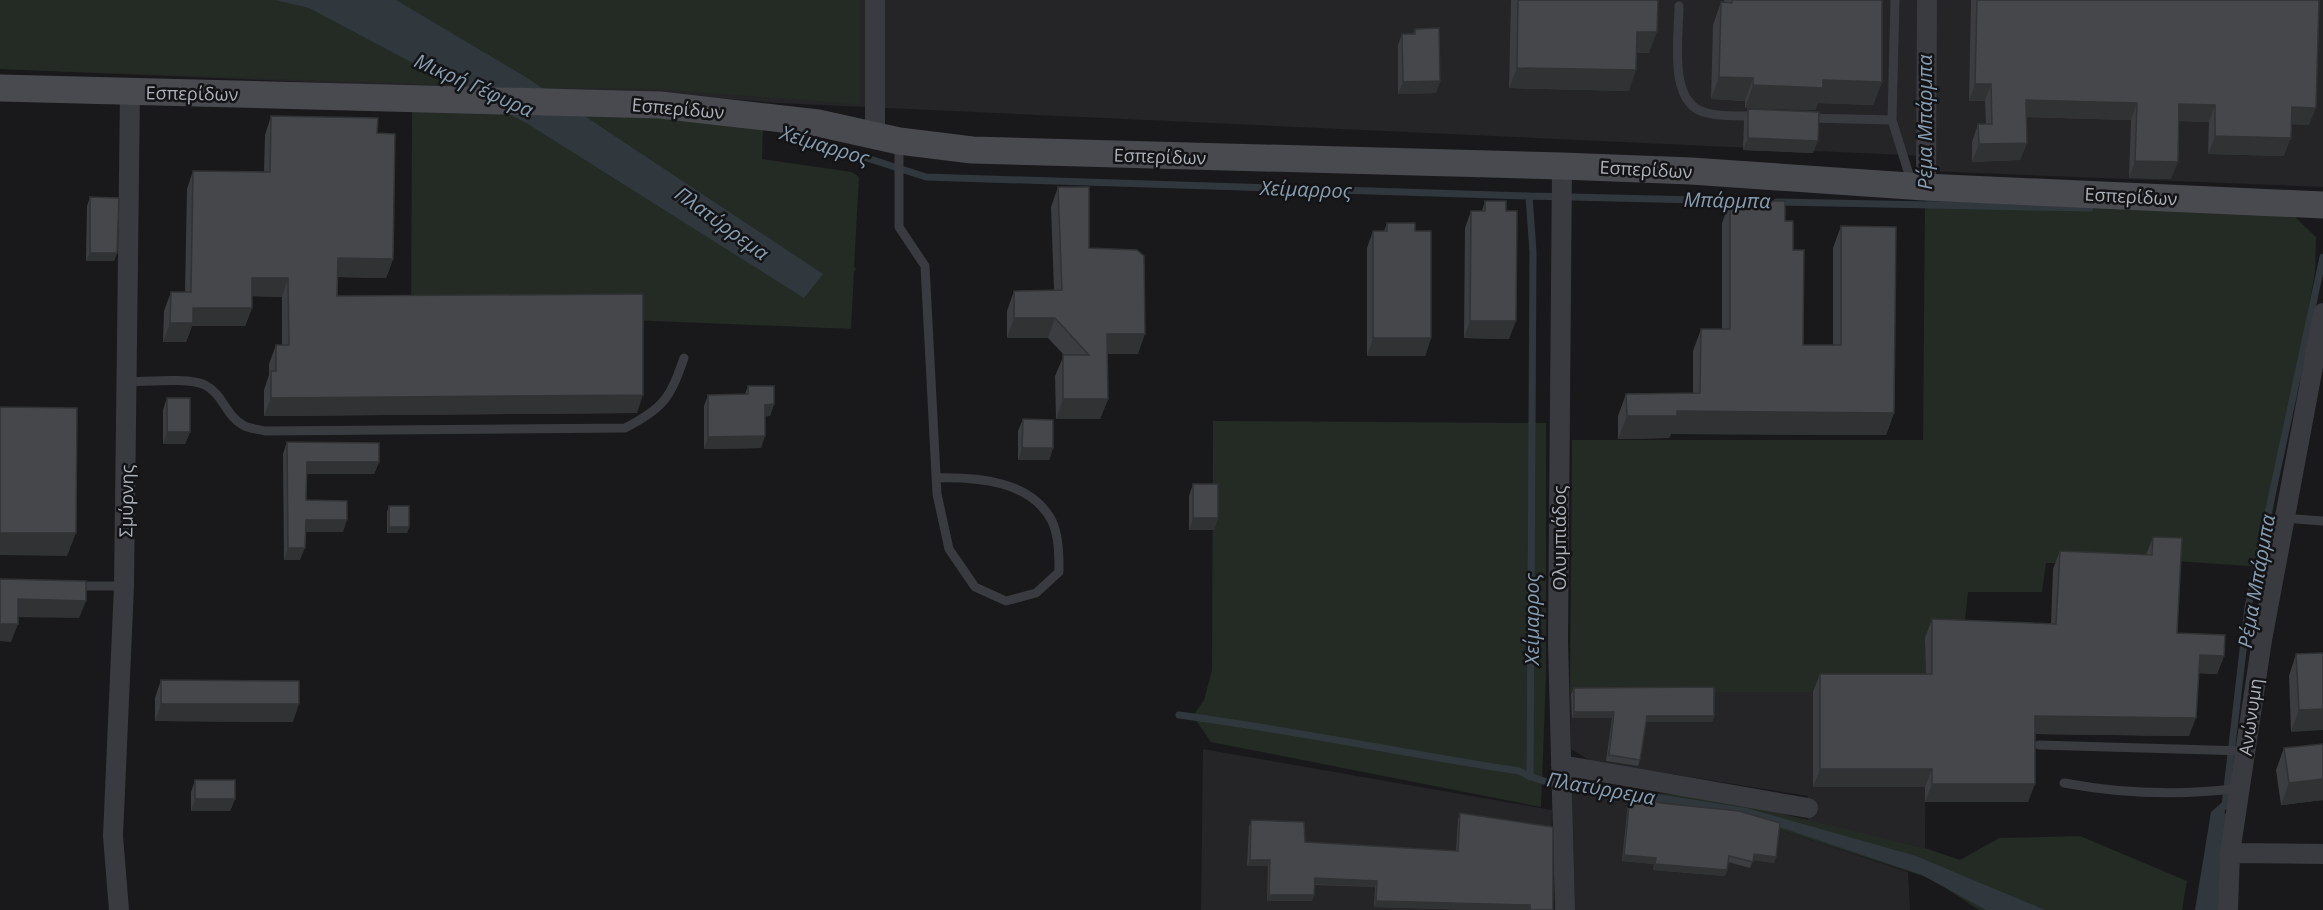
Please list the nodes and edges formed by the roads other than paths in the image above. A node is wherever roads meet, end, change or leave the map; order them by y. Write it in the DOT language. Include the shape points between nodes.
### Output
graph roads {
  1 [pos="875,0"];
  2 [pos="1895,0"];
  3 [pos="1927,0"];
  4 [pos="1680,6"];
  5 [pos="0,88"];
  6 [pos="130,92"];
  7 [pos="1765,117"];
  8 [pos="1800,118"];
  9 [pos="1892,120"];
  10 [pos="887,138"];
  11 [pos="1562,166"];
  12 [pos="1919,187"];
  13 [pos="2323,205"];
  14 [pos="2323,313"];
  15 [pos="684,358"];
  16 [pos="127,382"];
  17 [pos="936,478"];
  18 [pos="2284,518"];
  19 [pos="2323,521"];
  20 [pos="68,586"];
  21 [pos="124,586"];
  22 [pos="2039,745"];
  23 [pos="2245,752"];
  24 [pos="1561,765"];
  25 [pos="2064,783"];
  26 [pos="2240,788"];
  27 [pos="1808,808"];
  28 [pos="2230,853"];
  29 [pos="2323,854"];
  30 [pos="119,910"];
  31 [pos="1565,910"];
  32 [pos="2228,910"];
  1 -- 10 [label="street"];
  2 -- 9 [label="lane"];
  3 -- 12 [label="street"];
  4 -- 7 [label="lane" via="1678,80 1687,101 1705,113"];
  5 -- 6 [label="street, Εσπερίδων"];
  6 -- 10 [label="street, Εσπερίδων" via="660,105 818,123"];
  6 -- 16 [label="street, Σμύρνης"];
  8 -- 9 [label="lane"];
  9 -- 12 [label="lane"];
  10 -- 11 [label="street, Εσπερίδων" via="943,148 1008,152"];
  10 -- 17 [label="lane" via="899,227 925,266"];
  11 -- 12 [label="street, Εσπερίδων"];
  11 -- 24 [label="street, Ολυμπιάδος" via="1558,631"];
  12 -- 13 [label="street, Εσπερίδων"];
  14 -- 18 [label="street, Ανώνυμη"];
  15 -- 16 [label="lane" via="672,392 651,415 625,428 265,431 244,426 205,385"];
  16 -- 21 [label="street, Σμύρνης"];
  17 -- 17 [label="lane" via="949,549 975,587 1006,601 1036,593 1059,572 1052,522 1037,503 1011,486 976,477"];
  18 -- 19 [label="lane"];
  18 -- 23 [label="street, Ανώνυμη"];
  20 -- 21 [label="lane"];
  21 -- 30 [label="street, Σμύρνης" via="113,836"];
  22 -- 23 [label="lane"];
  23 -- 26 [label="street, Ανώνυμη"];
  24 -- 27 [label="street"];
  24 -- 31 [label="street, Ολυμπιάδος"];
  25 -- 26 [label="lane" via="2144,794"];
  26 -- 28 [label="street, Ανώνυμη"];
  28 -- 29 [label="street"];
  28 -- 32 [label="street, Ανώνυμη"];
}
